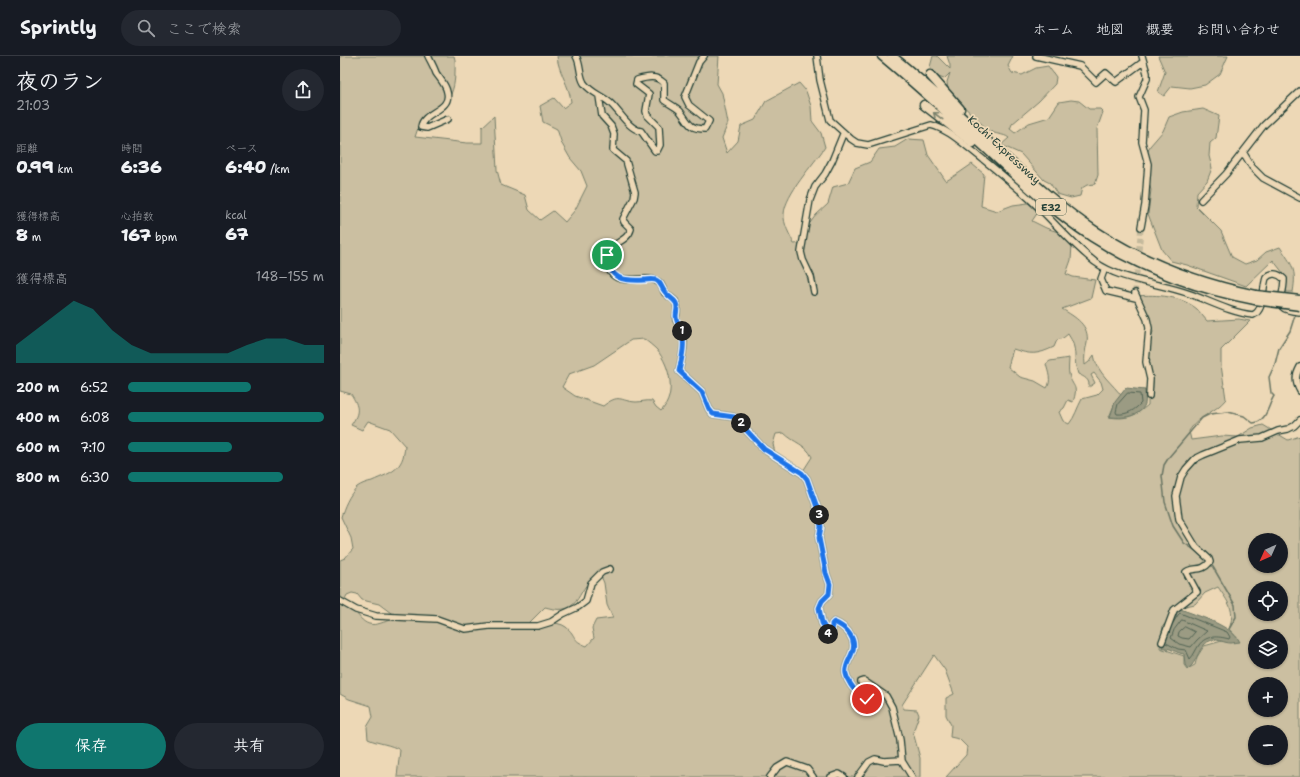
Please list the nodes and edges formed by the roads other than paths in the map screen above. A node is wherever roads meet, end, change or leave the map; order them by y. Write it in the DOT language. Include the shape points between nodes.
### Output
graph roads {
  1 [pos="428,56"];
  2 [pos="576,56"];
  3 [pos="704,56"];
  4 [pos="818,56"];
  5 [pos="882,56"];
  6 [pos="892,56"];
  7 [pos="1036,56"];
  8 [pos="1143,59"];
  9 [pos="930,75"];
  10 [pos="1300,91"];
  11 [pos="599,96"];
  12 [pos="924,105"];
  13 [pos="448,119"];
  14 [pos="843,134"];
  15 [pos="1242,152"];
  16 [pos="1026,181"];
  17 [pos="1300,198"];
  18 [pos="1201,200"];
  19 [pos="1141,227"];
  20 [pos="1105,268"];
  21 [pos="814,292"];
  22 [pos="1256,297"];
  23 [pos="1300,300"];
  24 [pos="1300,306"];
  25 [pos="1300,312"];
  26 [pos="1300,367"];
  27 [pos="1300,391"];
  28 [pos="1149,396"];
  29 [pos="1300,420"];
  30 [pos="610,569"];
  31 [pos="340,601"];
  32 [pos="1162,642"];
  33 [pos="902,760"];
  34 [pos="770,777"];
  35 [pos="813,777"];
  36 [pos="831,777"];
  37 [pos="844,777"];
  38 [pos="858,777"];
  39 [pos="912,777"];
  1 -- 13 [label="street" via="447,91 448,98 443,107 422,123 421,127 427,128"];
  2 -- 11 [label="street" via="580,62 584,82"];
  3 -- 11 [label="street" via="699,62 685,97 689,105 708,122 705,129 693,128 681,112 664,100 664,83 660,79 649,76 638,80 636,84 649,94 647,115 659,127 660,140 657,151 641,131 636,130 608,101"];
  4 -- 14 [label="street" via="820,80 830,120"];
  5 -- 16 [label="highway, Kochi Expressway / E32"];
  6 -- 16 [label="highway, Kochi Expressway / E32" via="943,100"];
  7 -- 8 [label="street" via="1080,66 1096,82 1106,74 1116,82"];
  8 -- 19 [label="street" via="1147,79 1139,98 1144,110 1142,142 1147,159 1148,177"];
  9 -- 16 [label="highway"];
  10 -- 15 [label="street" via="1264,125"];
  11 -- 33 [label="street" via="602,116 614,134 613,150 626,161 635,192 623,219 631,229 629,236 614,245 607,255 612,272 622,279 651,279 661,285 664,292 675,301 676,320 682,330 684,348 679,371 702,392 713,414 734,417 764,449 802,473 807,479 819,513 819,538 830,584 829,594 819,608 820,617 829,635 832,634 834,622 852,636 855,645 846,674 851,685 865,702 867,699 861,682 864,681 886,696 896,720"];
  16 -- 12 [label="highway, one-way"];
  14 -- 20 [label="street" via="857,143 868,146 931,125 937,127 960,141 1032,201 1094,261"];
  14 -- 21 [label="street" via="832,161 810,200 801,252"];
  15 -- 17 [label="street" via="1263,178"];
  15 -- 18 [label="street" via="1226,174"];
  16 -- 22 [label="highway, Kochi Expressway / E32" via="1068,220 1092,237 1142,264 1212,291"];
  20 -- 25 [label="street" via="1253,315 1260,306 1266,278 1275,274 1284,280 1281,302 1283,308 1286,311"];
  20 -- 28 [label="street" via="1101,279 1106,291 1135,295 1147,319 1149,328 1146,362 1150,379"];
  22 -- 23 [label="highway, Kochi Expressway / E32, bridge"];
  22 -- 24 [label="highway, Kochi Expressway / E32, bridge"];
  26 -- 27 [label="street" via="1296,374"];
  29 -- 32 [label="street" via="1288,429 1262,438 1240,440 1203,455 1186,468 1176,496 1179,519 1196,547 1210,560 1204,569 1186,572 1197,592 1174,610"];
  30 -- 31 [label="street" via="602,572 591,583 586,601 551,622 538,626 489,626 465,629 437,619 376,616 356,610"];
  33 -- 38 [label="street" via="875,759 869,762"];
  33 -- 39 [label="street"];
  34 -- 35 [label="street" via="777,768 787,762 807,769"];
  36 -- 37 [label="street" via="839,774"];
}
